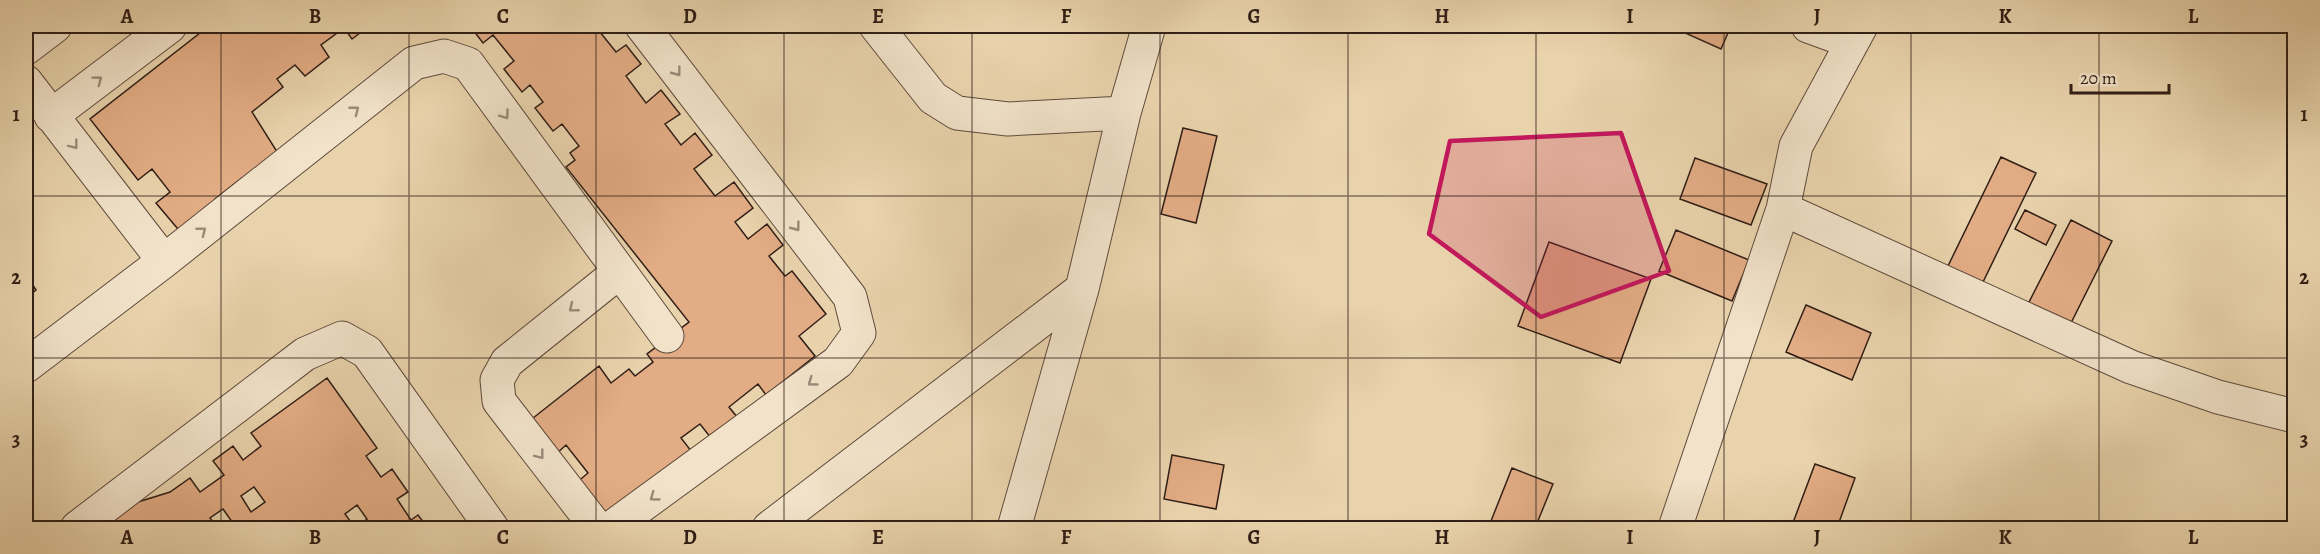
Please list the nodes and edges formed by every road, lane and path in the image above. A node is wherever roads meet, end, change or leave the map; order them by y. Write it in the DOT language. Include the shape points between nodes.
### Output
graph roads {
  1 [pos="55,26"];
  2 [pos="170,26"];
  3 [pos="642,26"];
  4 [pos="876,26"];
  5 [pos="1149,26"];
  6 [pos="1808,26"];
  7 [pos="1856,34"];
  8 [pos="26,48"];
  9 [pos="26,82"];
  10 [pos="1124,113"];
  11 [pos="51,116"];
  12 [pos="1783,209"];
  13 [pos="164,261"];
  14 [pos="619,272"];
  15 [pos="1082,289"];
  16 [pos="667,336"];
  17 [pos="26,366"];
  18 [pos="2295,416"];
  19 [pos="77,528"];
  20 [pos="492,528"];
  21 [pos="597,528"];
  22 [pos="611,528"];
  23 [pos="769,528"];
  24 [pos="1014,528"];
  25 [pos="1675,528"];
  1 -- 8 [label="street"];
  11 -- 2 [label="street, one-way"];
  3 -- 22 [label="street, one-way" via="850,297 859,333 838,362"];
  4 -- 10 [label="street" via="933,98 957,113 1008,119"];
  5 -- 10 [label="street"];
  6 -- 7 [label="street"];
  7 -- 12 [label="street" via="1796,146"];
  9 -- 11 [label="street"];
  10 -- 15 [label="street"];
  11 -- 13 [label="street, one-way"];
  12 -- 18 [label="street" via="2131,367 2218,397"];
  12 -- 25 [label="street"];
  13 -- 14 [label="street, one-way" via="414,63 444,56 468,64"];
  13 -- 17 [label="street"];
  14 -- 16 [label="street"];
  14 -- 21 [label="street, one-way" via="507,362 496,380 499,401"];
  15 -- 23 [label="street"];
  15 -- 24 [label="street"];
  19 -- 20 [label="street" via="305,354 342,338 367,352"];
}
